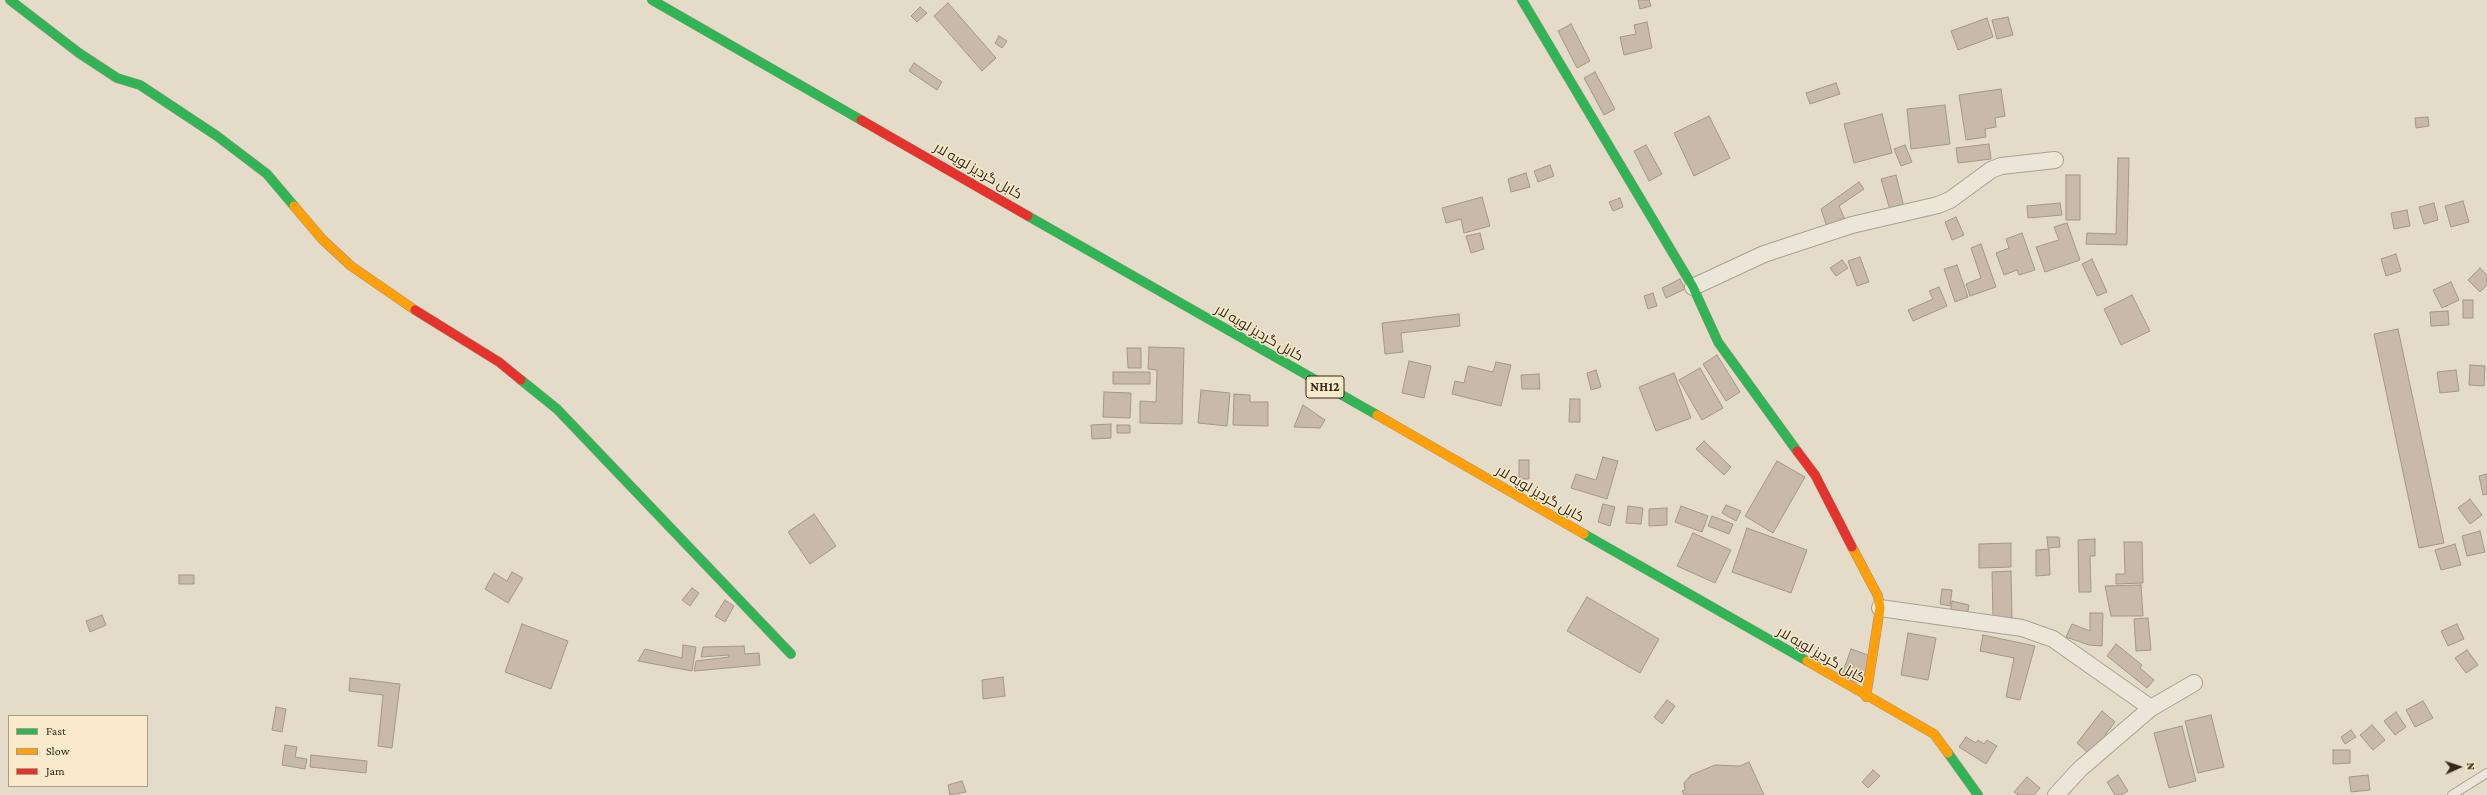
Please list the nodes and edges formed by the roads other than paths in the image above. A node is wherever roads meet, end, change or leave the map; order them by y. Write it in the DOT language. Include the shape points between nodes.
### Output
graph roads {
  1 [pos="10,0"];
  2 [pos="652,0"];
  3 [pos="1522,0"];
  4 [pos="2055,160"];
  5 [pos="1693,287"];
  6 [pos="1880,608"];
  7 [pos="791,654"];
  8 [pos="2194,683"];
  9 [pos="1866,697"];
  10 [pos="2152,708"];
  11 [pos="2487,773"];
  12 [pos="1978,795"];
  13 [pos="2056,795"];
  14 [pos="2452,795"];
  1 -- 7 [label="main road" via="79,53 117,78 140,85 217,136 267,174 322,239 351,266 444,329 499,362 557,409"];
  2 -- 9 [label="main road, کابل گردیز لویه لار / NH12"];
  3 -- 5 [label="main road"];
  4 -- 5 [label="street" via="2001,166 1991,170 1950,200 1938,205 1852,225 1764,254"];
  5 -- 6 [label="main road" via="1718,342 1815,475 1878,596"];
  6 -- 9 [label="main road"];
  6 -- 10 [label="street" via="2022,628 2053,639"];
  8 -- 10 [label="street"];
  9 -- 12 [label="main road, کابل گردیز لویه لار / NH12" via="1934,734"];
  10 -- 13 [label="street" via="2080,769"];
  11 -- 14 [label="lane"];
}
